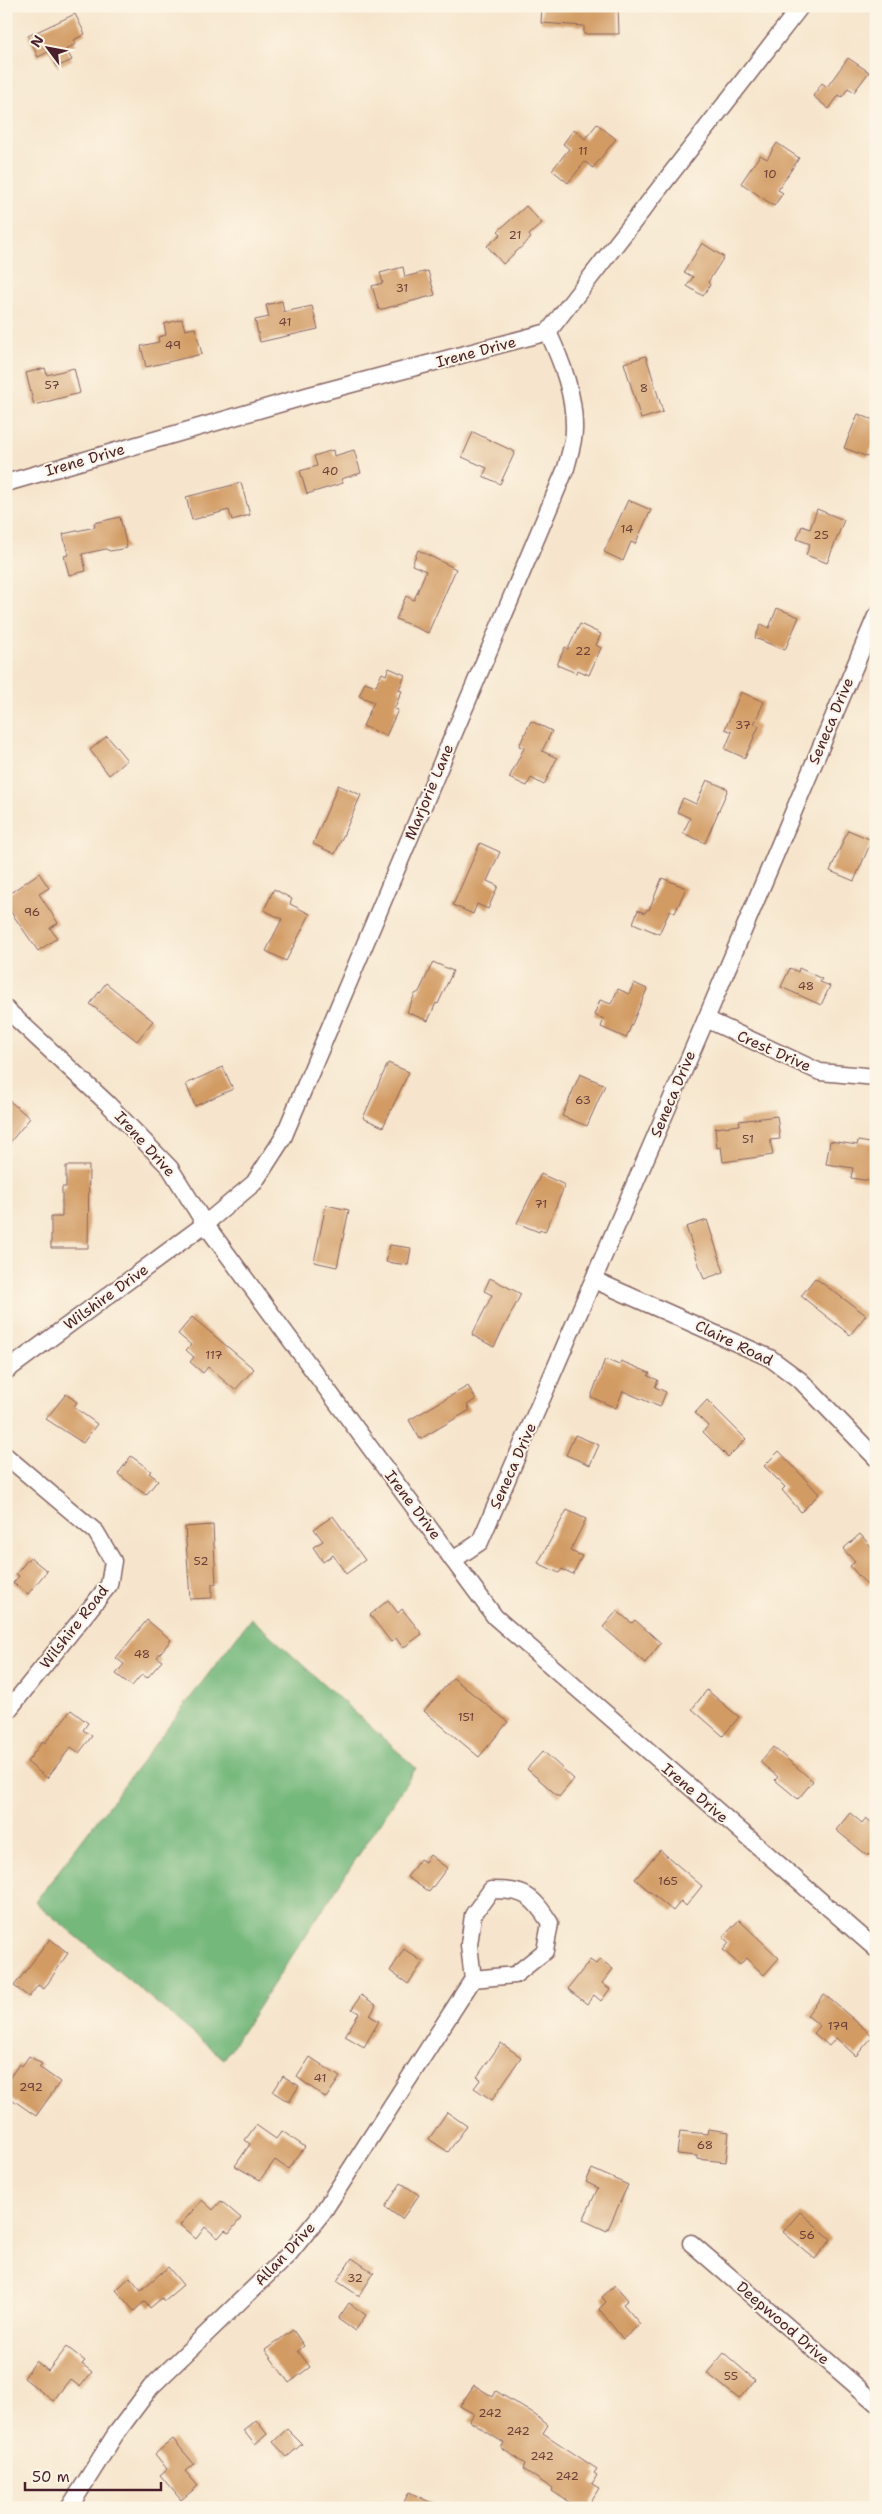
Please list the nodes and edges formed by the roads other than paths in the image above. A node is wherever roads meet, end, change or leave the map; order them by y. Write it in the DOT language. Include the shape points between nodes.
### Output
graph roads {
  1 [pos="801,6"];
  2 [pos="548,332"];
  3 [pos="6,483"];
  4 [pos="876,616"];
  5 [pos="6,1010"];
  6 [pos="706,1020"];
  7 [pos="876,1076"];
  8 [pos="205,1224"];
  9 [pos="594,1280"];
  10 [pos="6,1371"];
  11 [pos="6,1456"];
  12 [pos="876,1458"];
  13 [pos="454,1560"];
  14 [pos="6,1713"];
  15 [pos="876,1949"];
  16 [pos="473,1979"];
  17 [pos="691,2242"];
  18 [pos="876,2403"];
  19 [pos="69,2508"];
  1 -- 2 [label="street"];
  2 -- 3 [label="street, Irene Drive" via="310,395"];
  2 -- 8 [label="street, Marjorie Lane" via="561,360 572,401 574,430 566,468 283,1138 254,1183"];
  4 -- 6 [label="street, Seneca Drive"];
  5 -- 8 [label="street, Irene Drive" via="107,1103 170,1168"];
  6 -- 7 [label="street, Crest Drive" via="820,1072"];
  6 -- 9 [label="street, Seneca Drive"];
  8 -- 10 [label="street, Wilshire Drive"];
  8 -- 13 [label="street, Irene Drive"];
  9 -- 12 [label="street, Claire Road" via="770,1358 801,1381"];
  9 -- 13 [label="street, Seneca Drive" via="480,1542"];
  11 -- 14 [label="street, Wilshire Road" via="96,1532 113,1561 109,1585"];
  13 -- 15 [label="street, Irene Drive" via="495,1617"];
  16 -- 16 [label="street" via="469,1945 473,1914 491,1890 514,1890 536,1902 550,1923 545,1951 515,1975"];
  16 -- 19 [label="street, Allan Drive" via="323,2212 288,2254 151,2387 115,2435"];
  17 -- 18 [label="street, Deepwood Drive"];
}
